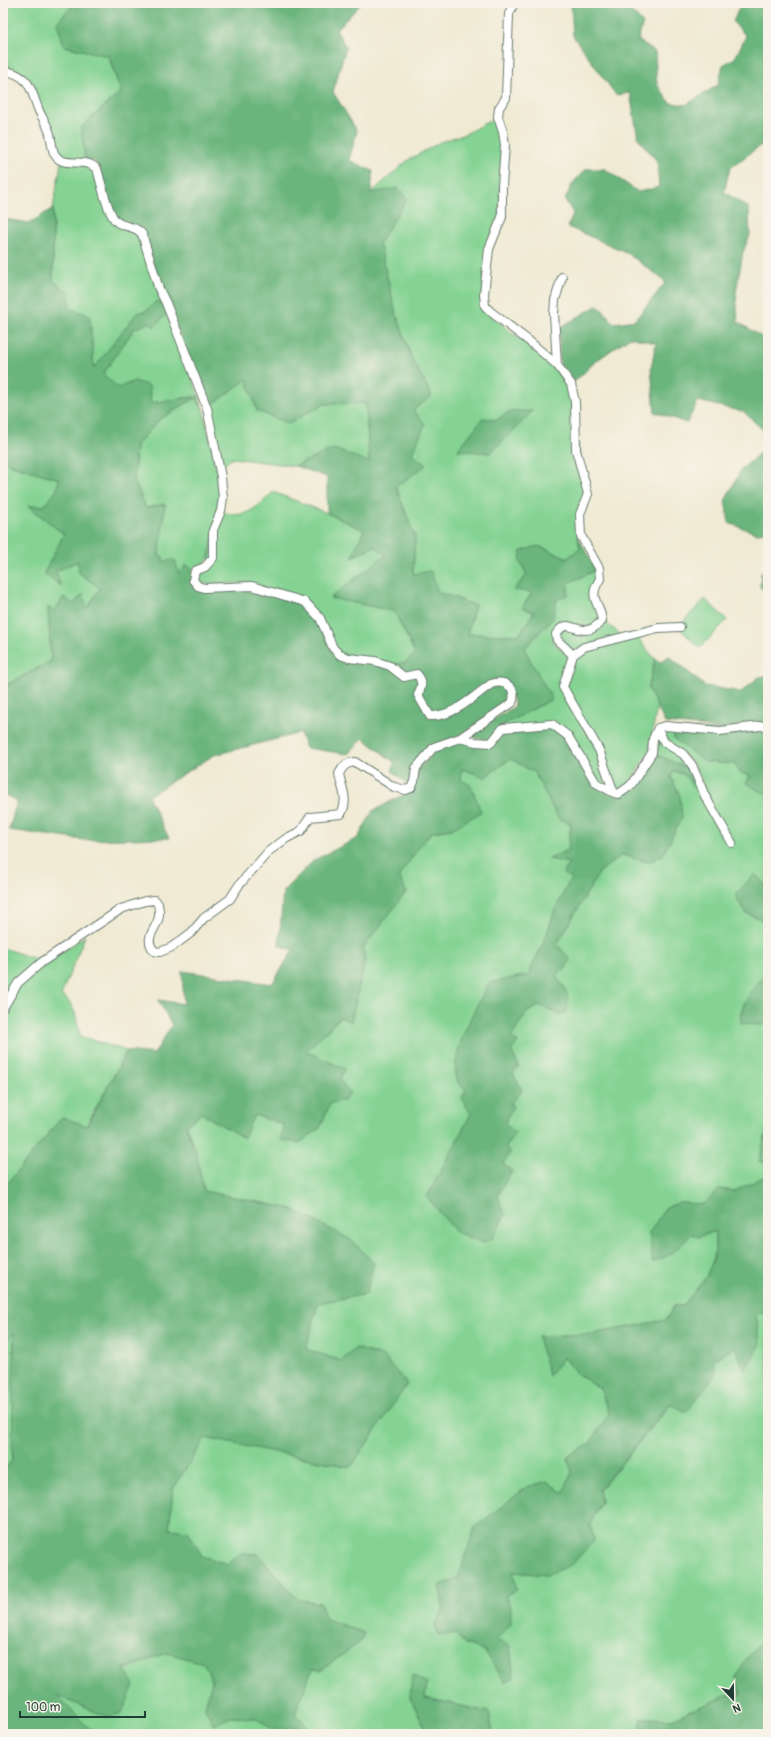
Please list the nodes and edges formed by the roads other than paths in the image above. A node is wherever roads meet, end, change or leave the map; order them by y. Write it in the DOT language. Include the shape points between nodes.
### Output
graph roads {
  1 [pos="514,3"];
  2 [pos="7,70"];
  3 [pos="562,277"];
  4 [pos="557,366"];
  5 [pos="680,627"];
  6 [pos="573,656"];
  7 [pos="768,725"];
  8 [pos="658,728"];
  9 [pos="460,738"];
  10 [pos="614,793"];
  11 [pos="732,843"];
  12 [pos="3,1008"];
  1 -- 4 [label="street" via="509,14 506,98 499,108 498,117 505,146 502,217 489,249 485,306"];
  2 -- 9 [label="street" via="19,74 28,84 49,129 55,155 71,163 92,164 97,169 111,215 116,222 133,227 142,234 159,289 207,408 223,498 213,530 212,558 205,567 195,571 193,580 204,588 252,586 305,602 320,618 333,648 340,655 375,660 390,666 404,677 417,674 421,678 422,686 418,695 430,716 449,714 491,684 497,682 510,686 514,692 512,703"];
  3 -- 4 [label="street" via="554,314"];
  4 -- 6 [label="street" via="570,384 575,402 576,450 588,494 580,514 581,536 599,568 600,579 594,588 594,598 601,612 602,621 585,631 567,626 556,634 556,640"];
  5 -- 6 [label="street" via="658,628 584,647"];
  6 -- 10 [label="street" via="563,687 599,750"];
  7 -- 8 [label="street" via="720,731 665,726"];
  8 -- 10 [label="street" via="653,739 652,753 638,776 619,794"];
  8 -- 11 [label="street" via="664,742 683,754 692,765 705,796"];
  9 -- 10 [label="street" via="491,743 503,728 552,724 568,736 596,783"];
  9 -- 12 [label="street" via="434,747 416,768 414,782 411,788 406,790 394,787 355,762 348,763 342,767 339,774 346,797 345,807 340,814 310,817 301,831 269,851 230,899 172,947 160,952 154,951 151,945 151,933 159,912 155,900 121,909 42,962 18,983"];
}
